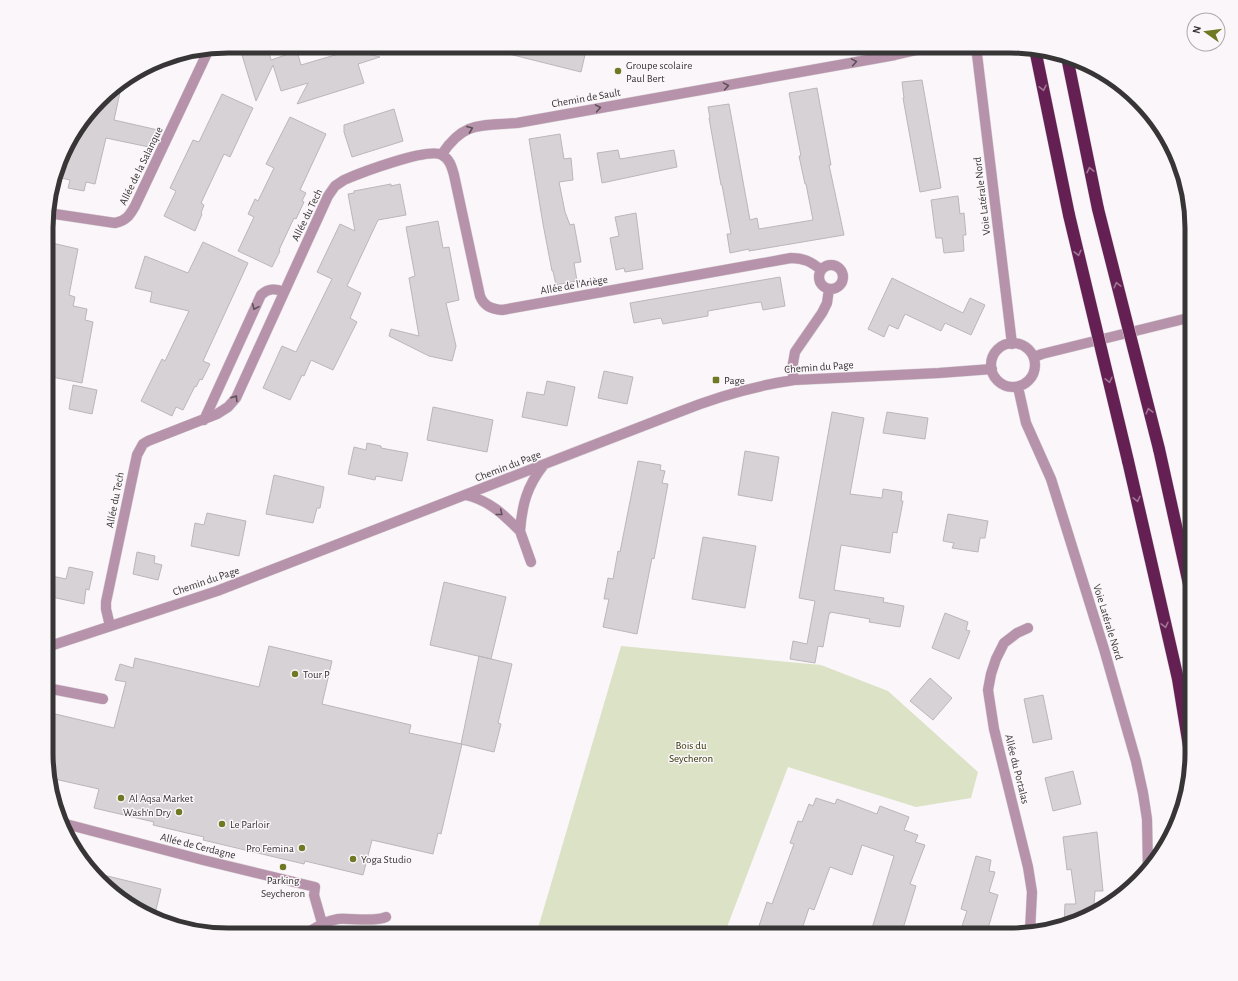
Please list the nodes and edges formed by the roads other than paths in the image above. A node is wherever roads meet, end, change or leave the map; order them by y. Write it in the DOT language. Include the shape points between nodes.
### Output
graph roads {
  1 [pos="901,53"];
  2 [pos="977,53"];
  3 [pos="207,54"];
  4 [pos="1035,54"];
  5 [pos="1068,63"];
  6 [pos="442,154"];
  7 [pos="53,214"];
  8 [pos="821,270"];
  9 [pos="829,289"];
  10 [pos="284,292"];
  11 [pos="1185,319"];
  12 [pos="1012,344"];
  13 [pos="1034,357"];
  14 [pos="992,369"];
  15 [pos="794,380"];
  16 [pos="1018,387"];
  17 [pos="204,420"];
  18 [pos="543,465"];
  19 [pos="466,495"];
  20 [pos="520,531"];
  21 [pos="531,562"];
  22 [pos="1185,566"];
  23 [pos="110,626"];
  24 [pos="1028,628"];
  25 [pos="53,645"];
  26 [pos="53,689"];
  27 [pos="103,699"];
  28 [pos="1185,722"];
  29 [pos="69,826"];
  30 [pos="1148,861"];
  31 [pos="386,917"];
  32 [pos="322,924"];
  33 [pos="1030,927"];
  34 [pos="315,928"];
  6 -- 1 [label="street, Chemin de Sault, one-way" via="453,140 471,127 517,123"];
  2 -- 12 [label="street, Voie Latérale Nord"];
  3 -- 7 [label="street, Allée de la Salanque" via="127,218 115,223"];
  4 -- 28 [label="highway, one-way, bridge" via="1069,215 1178,679"];
  22 -- 5 [label="highway, one-way, bridge" via="1159,449 1098,208"];
  6 -- 8 [label="street, Allée de l'Ariège" via="449,161 454,175 480,296 485,305 492,308 509,309 791,258 801,258"];
  6 -- 10 [label="street, Allée du Tech" via="417,155 339,182 328,196"];
  8 -- 9 [label="street" via="819,281 822,286"];
  8 -- 9 [label="street" via="830,265 836,266 843,274 841,284 837,288"];
  9 -- 15 [label="street" via="822,313 795,352 792,369"];
  17 -- 10 [label="street, Allée du Tech, one-way" via="228,408 236,398"];
  10 -- 17 [label="street, one-way" via="270,289 261,295"];
  11 -- 13 [label="street"];
  12 -- 13 [label="street" via="1025,347"];
  12 -- 14 [label="street" via="1005,345 994,355"];
  13 -- 16 [label="street" via="1034,372 1031,379"];
  14 -- 15 [label="street, Chemin du Page"];
  14 -- 16 [label="street" via="998,381 1004,386"];
  15 -- 18 [label="street, Chemin du Page" via="749,388 705,402"];
  16 -- 30 [label="street, Voie Latérale Nord" via="1026,423 1053,486 1136,761 1144,793"];
  17 -- 23 [label="street, Allée du Tech" via="148,441 137,455 106,602"];
  18 -- 19 [label="street, Chemin du Page"];
  18 -- 20 [label="street" via="528,488 521,514"];
  19 -- 20 [label="street, one-way" via="492,506"];
  19 -- 23 [label="street, Chemin du Page" via="217,591"];
  20 -- 21 [label="street"];
  23 -- 25 [label="street, Chemin du Page"];
  24 -- 33 [label="street, Allée du Portalas" via="1004,643 990,674 988,690 994,729 1028,867 1032,892"];
  26 -- 27 [label="street"];
  29 -- 32 [label="street, Allée de Cerdagne" via="315,887 314,895"];
  31 -- 32 [label="street" via="339,919"];
  32 -- 34 [label="street"];
}
